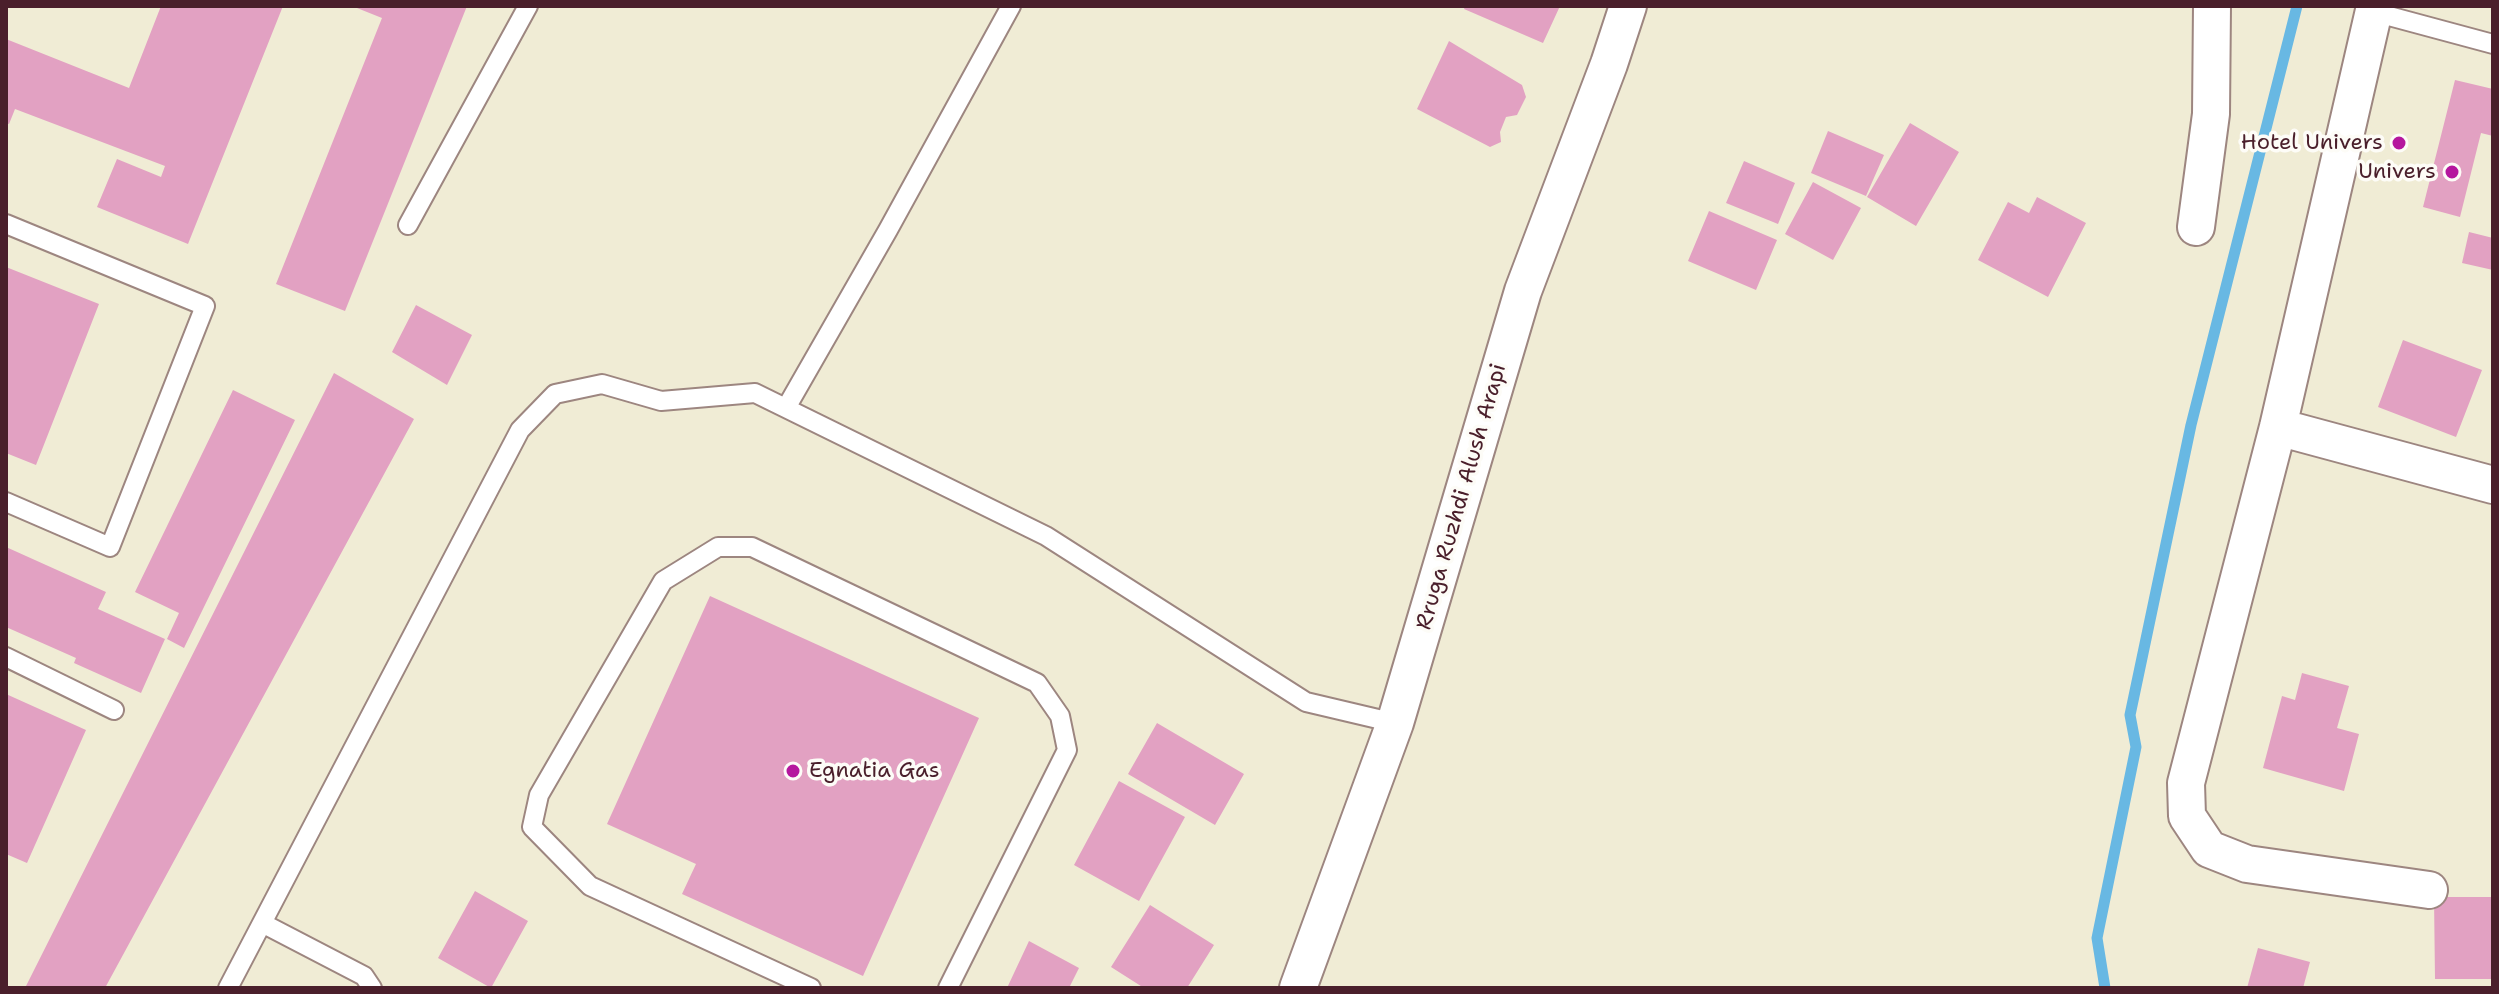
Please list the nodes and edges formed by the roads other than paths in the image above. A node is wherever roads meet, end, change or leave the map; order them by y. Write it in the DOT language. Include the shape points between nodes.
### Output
graph roads {
  1 [pos="528,6"];
  2 [pos="1011,6"];
  3 [pos="1628,6"];
  4 [pos="2212,6"];
  5 [pos="2374,9"];
  6 [pos="2493,44"];
  7 [pos="6,224"];
  8 [pos="408,225"];
  9 [pos="2196,227"];
  10 [pos="786,408"];
  11 [pos="2278,427"];
  12 [pos="2493,485"];
  13 [pos="6,502"];
  14 [pos="6,657"];
  15 [pos="114,710"];
  16 [pos="1395,723"];
  17 [pos="2429,890"];
  18 [pos="262,923"];
  19 [pos="228,988"];
  20 [pos="372,988"];
  21 [pos="811,988"];
  22 [pos="948,988"];
  23 [pos="1298,988"];
  1 -- 8 [label="lane"];
  2 -- 10 [label="lane"];
  3 -- 16 [label="street, Rruga Ruzhdi Alush Arapi" via="1523,291"];
  4 -- 9 [label="street" via="2211,114"];
  5 -- 6 [label="lane"];
  5 -- 11 [label="street"];
  7 -- 13 [label="lane" via="205,306 110,547"];
  10 -- 16 [label="lane" via="1046,536 1306,702"];
  10 -- 18 [label="lane" via="755,393 661,401 602,384 555,394 520,430"];
  11 -- 12 [label="street"];
  11 -- 17 [label="street" via="2186,783 2187,816 2209,849 2247,864"];
  14 -- 15 [label="lane"];
  16 -- 23 [label="street, Rruga Ruzhdi Alush Arapi"];
  18 -- 19 [label="lane"];
  18 -- 20 [label="lane" via="364,976"];
  21 -- 22 [label="lane" via="590,886 532,827 539,795 663,581 718,547 752,547 1037,683 1060,716 1067,750"];
}
